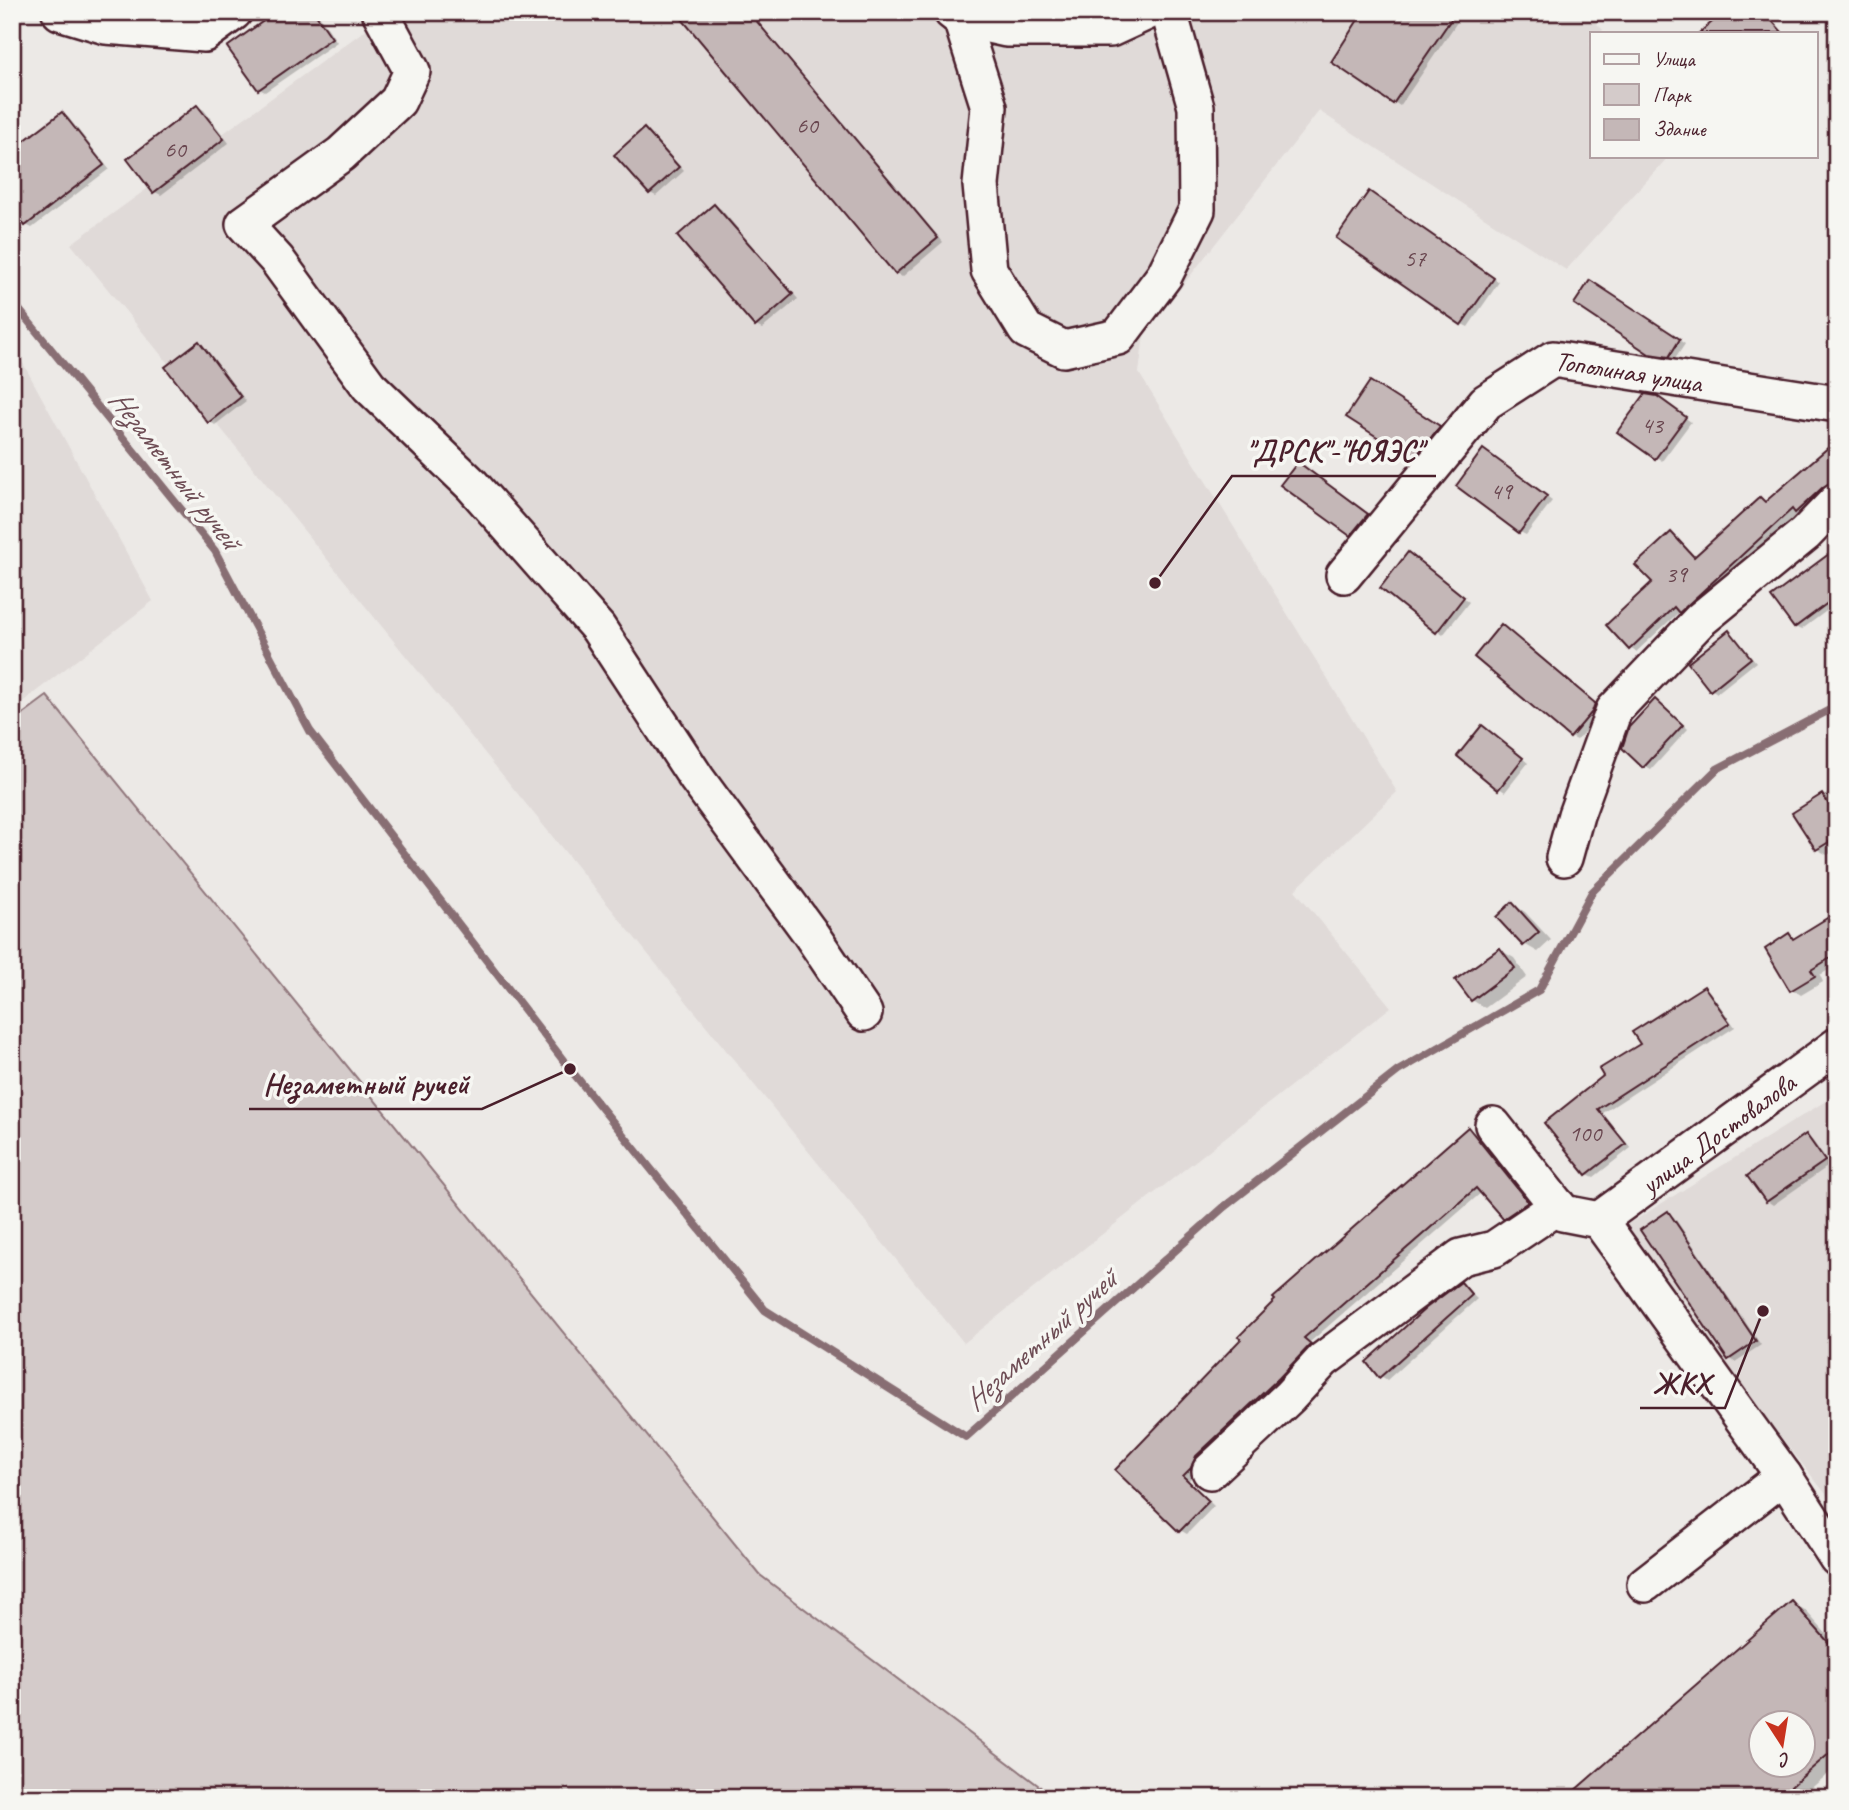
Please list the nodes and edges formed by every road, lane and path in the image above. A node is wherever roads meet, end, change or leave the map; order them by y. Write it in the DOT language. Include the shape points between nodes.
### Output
graph roads {
  1 [pos="60,12"];
  2 [pos="234,12"];
  3 [pos="380,12"];
  4 [pos="1147,12"];
  5 [pos="1169,12"];
  6 [pos="956,16"];
  7 [pos="1837,404"];
  8 [pos="1837,501"];
  9 [pos="1344,575"];
  10 [pos="1564,858"];
  11 [pos="864,1013"];
  12 [pos="1837,1046"];
  13 [pos="1493,1125"];
  14 [pos="1558,1206"];
  15 [pos="1599,1220"];
  16 [pos="1210,1471"];
  17 [pos="1784,1476"];
  18 [pos="1837,1558"];
  19 [pos="1644,1584"];
  1 -- 2 [label="street" via="106,26 204,34"];
  3 -- 11 [label="street" via="412,71 398,101 341,154 244,224 369,386 472,485 598,628 697,779"];
  4 -- 6 [label="street" via="1110,29 1006,29"];
  5 -- 6 [label="street" via="1196,107 1197,210 1164,276 1118,337 1064,349 1026,330 989,270 981,186 989,107"];
  7 -- 9 [label="street, Тополиная улица" via="1553,359 1486,402"];
  8 -- 10 [label="street" via="1805,534 1700,620 1614,710"];
  12 -- 15 [label="street, улица Достовалова"];
  13 -- 14 [label="street"];
  14 -- 15 [label="street" via="1563,1213"];
  14 -- 16 [label="street" via="1494,1249 1461,1257 1323,1360"];
  15 -- 17 [label="street"];
  17 -- 18 [label="street"];
  17 -- 19 [label="street"];
}
